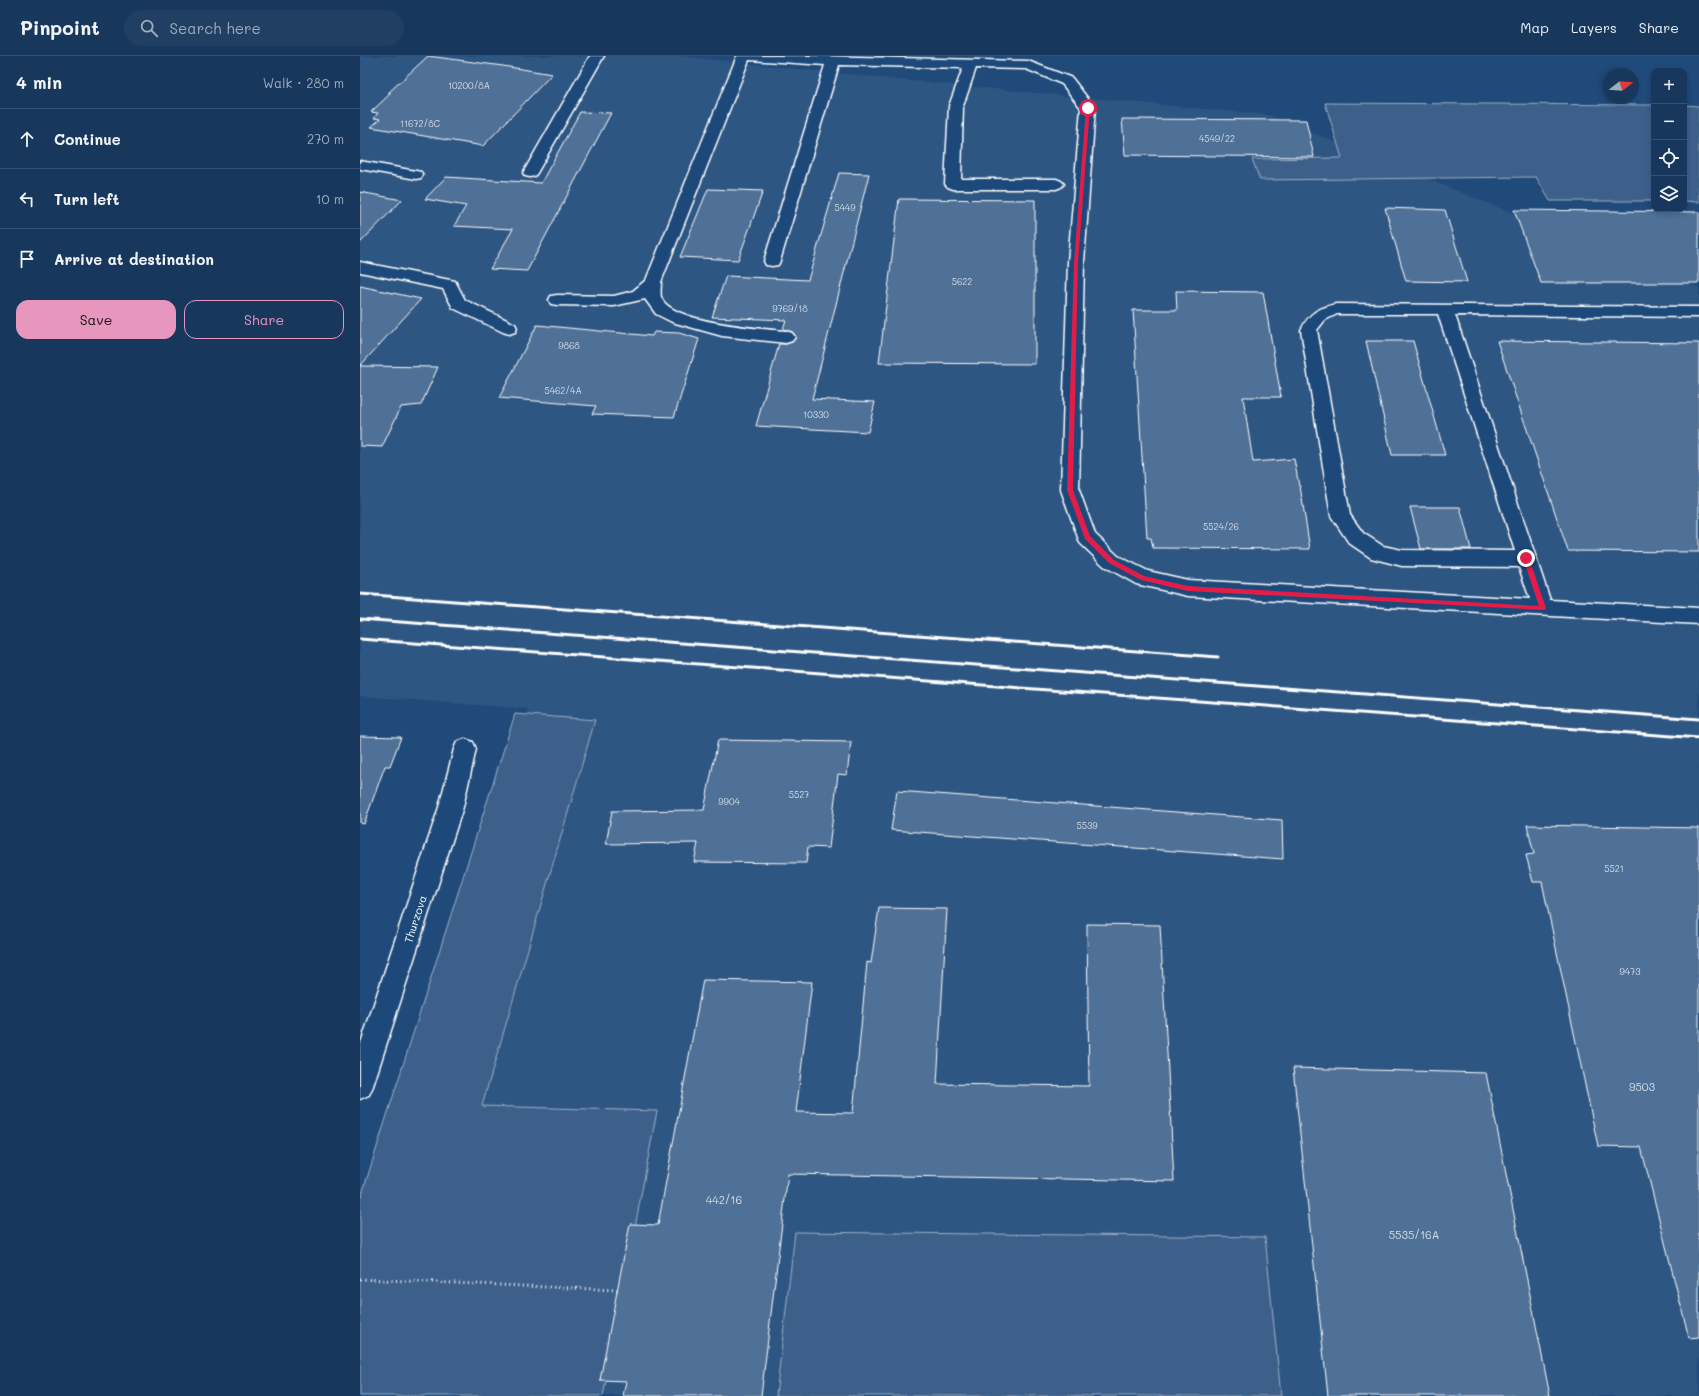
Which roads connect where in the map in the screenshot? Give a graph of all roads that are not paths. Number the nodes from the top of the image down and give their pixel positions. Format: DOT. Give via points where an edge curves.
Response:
graph roads {
  1 [pos="597,56"];
  2 [pos="745,56"];
  3 [pos="833,61"];
  4 [pos="971,64"];
  5 [pos="360,165"];
  6 [pos="530,173"];
  7 [pos="416,175"];
  8 [pos="1056,184"];
  9 [pos="772,261"];
  10 [pos="360,267"];
  11 [pos="653,282"];
  12 [pos="557,300"];
  13 [pos="1445,309"];
  14 [pos="1699,312"];
  15 [pos="509,328"];
  16 [pos="786,338"];
  17 [pos="1526,558"];
  18 [pos="1543,608"];
  19 [pos="1699,616"];
  20 [pos="466,749"];
  21 [pos="360,1086"];
  1 -- 6 [label="street"];
  2 -- 3 [label="street"];
  2 -- 11 [label="street"];
  3 -- 4 [label="street"];
  3 -- 9 [label="street"];
  4 -- 8 [label="street" via="956,106 953,184"];
  4 -- 18 [label="street" via="1028,65 1067,81 1088,108 1076,262 1070,490 1087,538 1112,561 1143,578 1188,588"];
  5 -- 7 [label="street"];
  10 -- 15 [label="street" via="449,284 459,304"];
  11 -- 12 [label="street" via="639,296 614,301"];
  11 -- 16 [label="street" via="653,298 662,310 678,318 722,330"];
  13 -- 14 [label="street"];
  13 -- 17 [label="street"];
  13 -- 17 [label="street" via="1336,309 1320,314 1313,321 1309,330 1340,516 1356,538 1378,553 1402,558"];
  17 -- 18 [label="street"];
  18 -- 19 [label="street"];
  20 -- 21 [label="street, Thurzova" via="451,807"];
}
